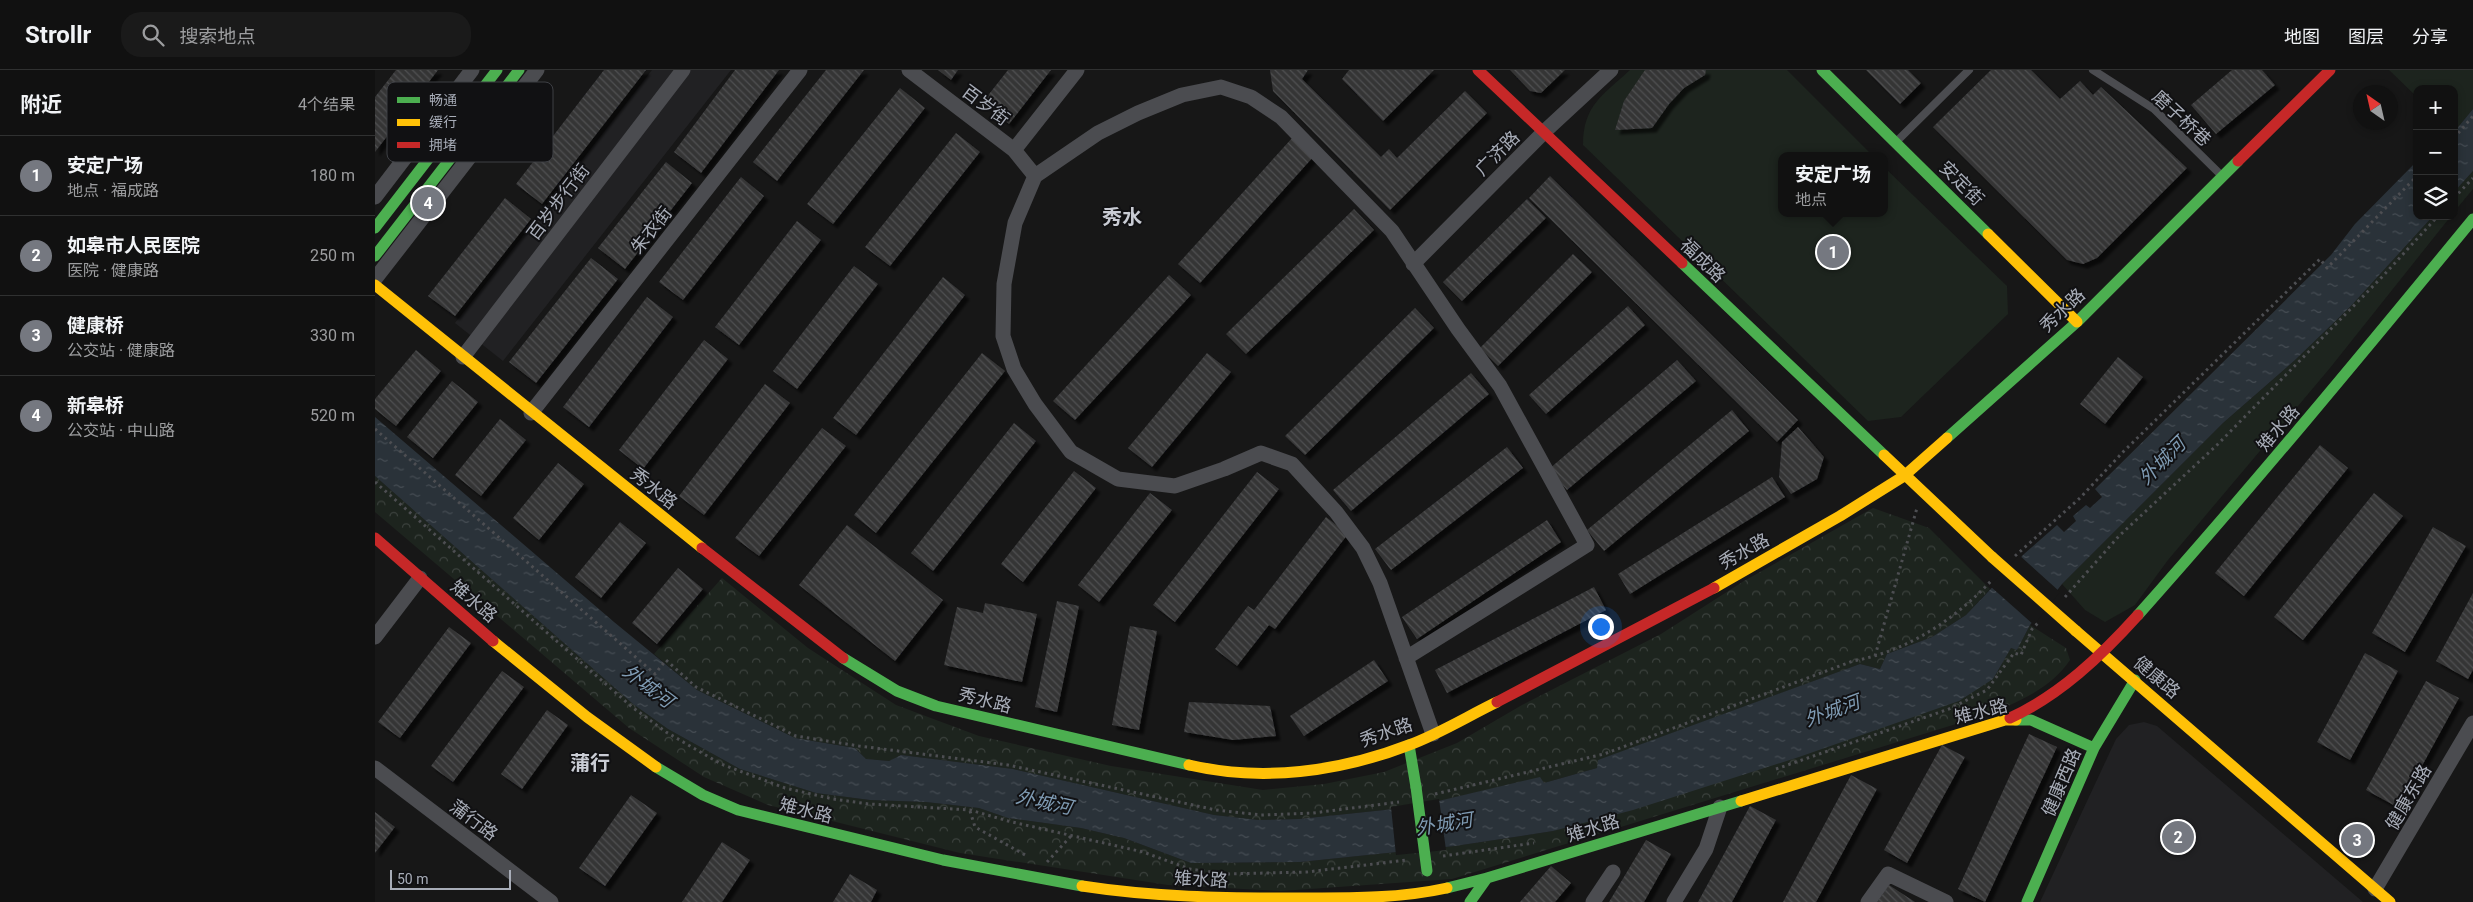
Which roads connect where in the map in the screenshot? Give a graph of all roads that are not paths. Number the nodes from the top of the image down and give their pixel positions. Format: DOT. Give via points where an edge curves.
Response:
graph roads {
  1 [pos="472,70"];
  2 [pos="497,70"];
  3 [pos="519,70"];
  4 [pos="537,70"];
  5 [pos="683,70"];
  6 [pos="800,70"];
  7 [pos="909,70"];
  8 [pos="1077,70"];
  9 [pos="1478,70"];
  10 [pos="1611,70"];
  11 [pos="1822,70"];
  12 [pos="1969,70"];
  13 [pos="2093,70"];
  14 [pos="2331,70"];
  15 [pos="463,82"];
  16 [pos="488,82"];
  17 [pos="510,82"];
  18 [pos="528,82"];
  19 [pos="1544,132"];
  20 [pos="1896,142"];
  21 [pos="1014,150"];
  22 [pos="402,162"];
  23 [pos="426,162"];
  24 [pos="448,162"];
  25 [pos="466,162"];
  26 [pos="1035,176"];
  27 [pos="2223,177"];
  28 [pos="375,197"];
  29 [pos="2473,219"];
  30 [pos="375,228"];
  31 [pos="375,256"];
  32 [pos="1413,264"];
  33 [pos="375,279"];
  34 [pos="375,285"];
  35 [pos="2077,322"];
  36 [pos="463,357"];
  37 [pos="531,413"];
  38 [pos="1904,476"];
  39 [pos="375,538"];
  40 [pos="420,578"];
  41 [pos="375,637"];
  42 [pos="2103,654"];
  43 [pos="1406,658"];
  44 [pos="2135,680"];
  45 [pos="2005,720"];
  46 [pos="2473,723"];
  47 [pos="1433,734"];
  48 [pos="1409,744"];
  49 [pos="2094,748"];
  50 [pos="375,768"];
  51 [pos="1720,807"];
  52 [pos="1613,872"];
  53 [pos="1487,878"];
  54 [pos="2375,889"];
  55 [pos="1429,897"];
  56 [pos="1309,901"];
  57 [pos="551,902"];
  58 [pos="1470,902"];
  59 [pos="1593,902"];
  60 [pos="1674,902"];
  61 [pos="1868,902"];
  62 [pos="1946,902"];
  63 [pos="2027,902"];
  64 [pos="2390,902"];
  1 -- 15 [label="street"];
  2 -- 16 [label="street"];
  3 -- 17 [label="street"];
  4 -- 18 [label="street"];
  5 -- 36 [label="street, 百岁步行街"];
  6 -- 37 [label="street, 朱衣街"];
  7 -- 21 [label="street, 百岁街"];
  8 -- 21 [label="street"];
  9 -- 19 [label="street, 福成路"];
  10 -- 19 [label="street, 广济路"];
  11 -- 20 [label="street, 安定街"];
  12 -- 20 [label="lane"];
  13 -- 27 [label="lane, 磨子桥巷" via="2154,109"];
  14 -- 27 [label="street, 秀水路"];
  19 -- 32 [label="street, 广济路"];
  19 -- 38 [label="street, 福成路"];
  20 -- 35 [label="street, 安定街"];
  21 -- 26 [label="street, 百岁街"];
  22 -- 28 [label="street"];
  23 -- 30 [label="street"];
  24 -- 31 [label="street"];
  25 -- 33 [label="street"];
  26 -- 32 [label="street" via="1098,133 1138,113 1181,94 1221,87 1251,97 1281,117 1392,231"];
  26 -- 43 [label="street" via="1015,223 1004,284 1003,336 1014,369 1035,404 1071,452 1118,479 1175,486 1261,453 1292,464 1336,512 1363,548 1380,583"];
  27 -- 35 [label="street, 秀水路"];
  29 -- 42 [label="street, 雉水路" via="2207,538"];
  32 -- 43 [label="street" via="1500,386 1587,545"];
  34 -- 36 [label="street, 秀水路"];
  35 -- 38 [label="street, 秀水路"];
  36 -- 37 [label="street, 秀水路"];
  37 -- 48 [label="street, 秀水路" via="806,631 897,691 936,706 1136,754 1256,774 1303,772 1355,762"];
  38 -- 42 [label="street, 健康路, bridge"];
  38 -- 47 [label="street, 秀水路" via="1689,602"];
  39 -- 40 [label="street, 雉水路"];
  40 -- 41 [label="street"];
  40 -- 56 [label="street, 雉水路" via="587,717 657,768 703,795 738,810 887,848 1067,884 1122,892"];
  42 -- 44 [label="street, 健康路"];
  42 -- 45 [label="street, 雉水路" via="2034,707"];
  43 -- 47 [label="street"];
  44 -- 49 [label="street, 健康西路"];
  44 -- 54 [label="street, 健康路"];
  45 -- 49 [label="street, 雉水路" via="2031,720"];
  45 -- 51 [label="street, 雉水路"];
  46 -- 54 [label="street, 健康东路"];
  47 -- 48 [label="street, 秀水路"];
  48 -- 55 [label="street, bridge"];
  49 -- 63 [label="street, 健康西路"];
  50 -- 57 [label="street, 蒲行路"];
  51 -- 53 [label="street, 雉水路"];
  51 -- 60 [label="street" via="1705,849"];
  52 -- 59 [label="street"];
  53 -- 55 [label="street, 雉水路"];
  53 -- 58 [label="street"];
  54 -- 64 [label="street, 健康路"];
  55 -- 56 [label="street, 雉水路"];
  61 -- 62 [label="street" via="1888,874"];
}
